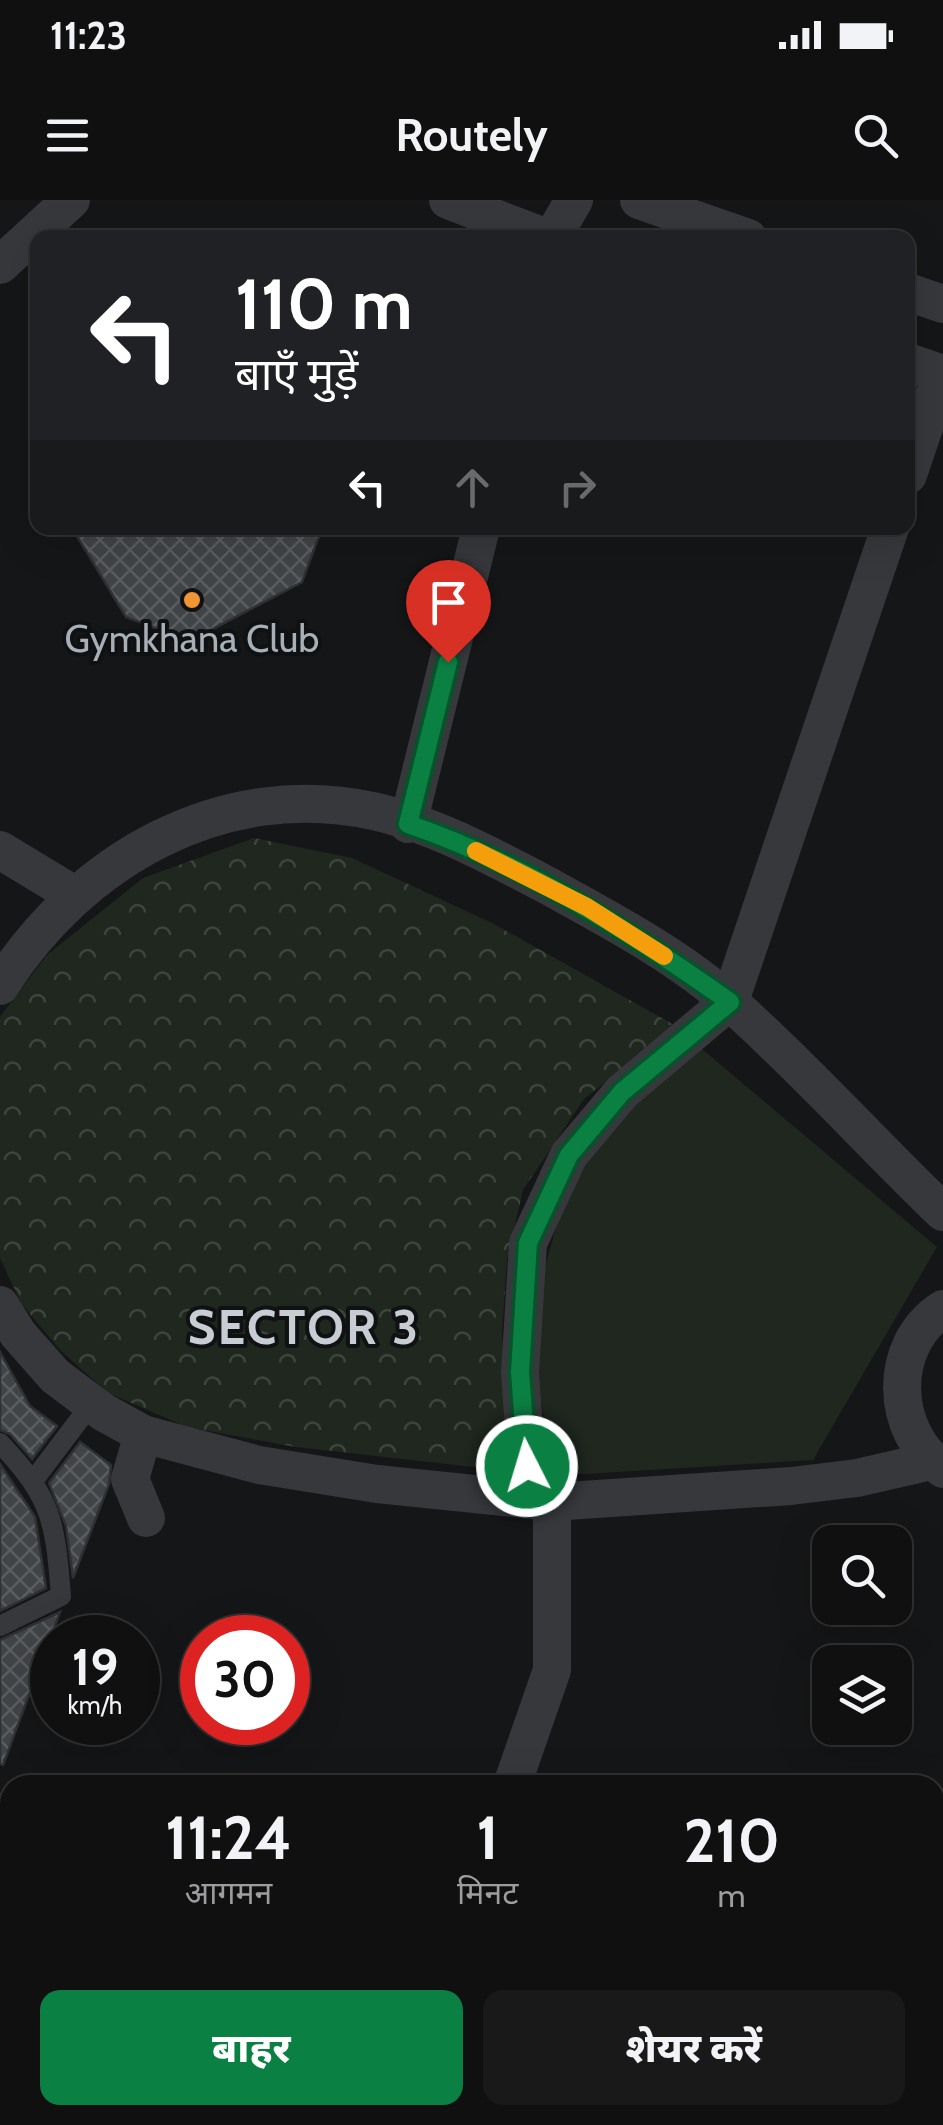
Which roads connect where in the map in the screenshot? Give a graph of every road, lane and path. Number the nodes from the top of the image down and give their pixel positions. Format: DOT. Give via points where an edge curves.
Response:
graph roads {
  1 [pos="71,200"];
  2 [pos="448,200"];
  3 [pos="574,200"];
  4 [pos="639,200"];
  5 [pos="38,230"];
  6 [pos="529,230"];
  7 [pos="555,230"];
  8 [pos="725,230"];
  9 [pos="30,238"];
  10 [pos="0,265"];
  11 [pos="915,294"];
  12 [pos="943,304"];
  13 [pos="915,364"];
  14 [pos="942,374"];
  15 [pos="915,454"];
  16 [pos="478,535"];
  17 [pos="888,535"];
  18 [pos="408,824"];
  19 [pos="0,850"];
  20 [pos="76,896"];
  21 [pos="0,986"];
  22 [pos="730,1002"];
  23 [pos="943,1212"];
  24 [pos="0,1306"];
  25 [pos="943,1309"];
  26 [pos="92,1403"];
  27 [pos="143,1434"];
  28 [pos="0,1443"];
  29 [pos="937,1465"];
  30 [pos="33,1481"];
  31 [pos="541,1500"];
  32 [pos="146,1518"];
  33 [pos="0,1626"];
  34 [pos="515,1775"];
  1 -- 5 [label="street"];
  2 -- 6 [label="street"];
  3 -- 7 [label="street"];
  4 -- 8 [label="street"];
  9 -- 10 [label="street"];
  11 -- 12 [label="street"];
  13 -- 14 [label="street"];
  14 -- 15 [label="street"];
  16 -- 18 [label="street"];
  17 -- 22 [label="street"];
  18 -- 20 [label="street" via="372,811 278,802 213,816 122,857"];
  18 -- 22 [label="street" via="587,907"];
  19 -- 20 [label="street"];
  20 -- 21 [label="street"];
  22 -- 23 [label="street"];
  22 -- 31 [label="street" via="622,1092 579,1142 528,1243 520,1372"];
  24 -- 26 [label="street" via="55,1376"];
  25 -- 29 [label="street" via="913,1342 902,1372 907,1420"];
  26 -- 27 [label="street"];
  26 -- 30 [label="lane"];
  27 -- 31 [label="street" via="277,1468"];
  27 -- 32 [label="street" via="130,1480"];
  28 -- 30 [label="lane"];
  29 -- 31 [label="street" via="791,1486"];
  30 -- 33 [label="lane" via="55,1519 61,1596"];
  31 -- 34 [label="street" via="552,1670"];
}
